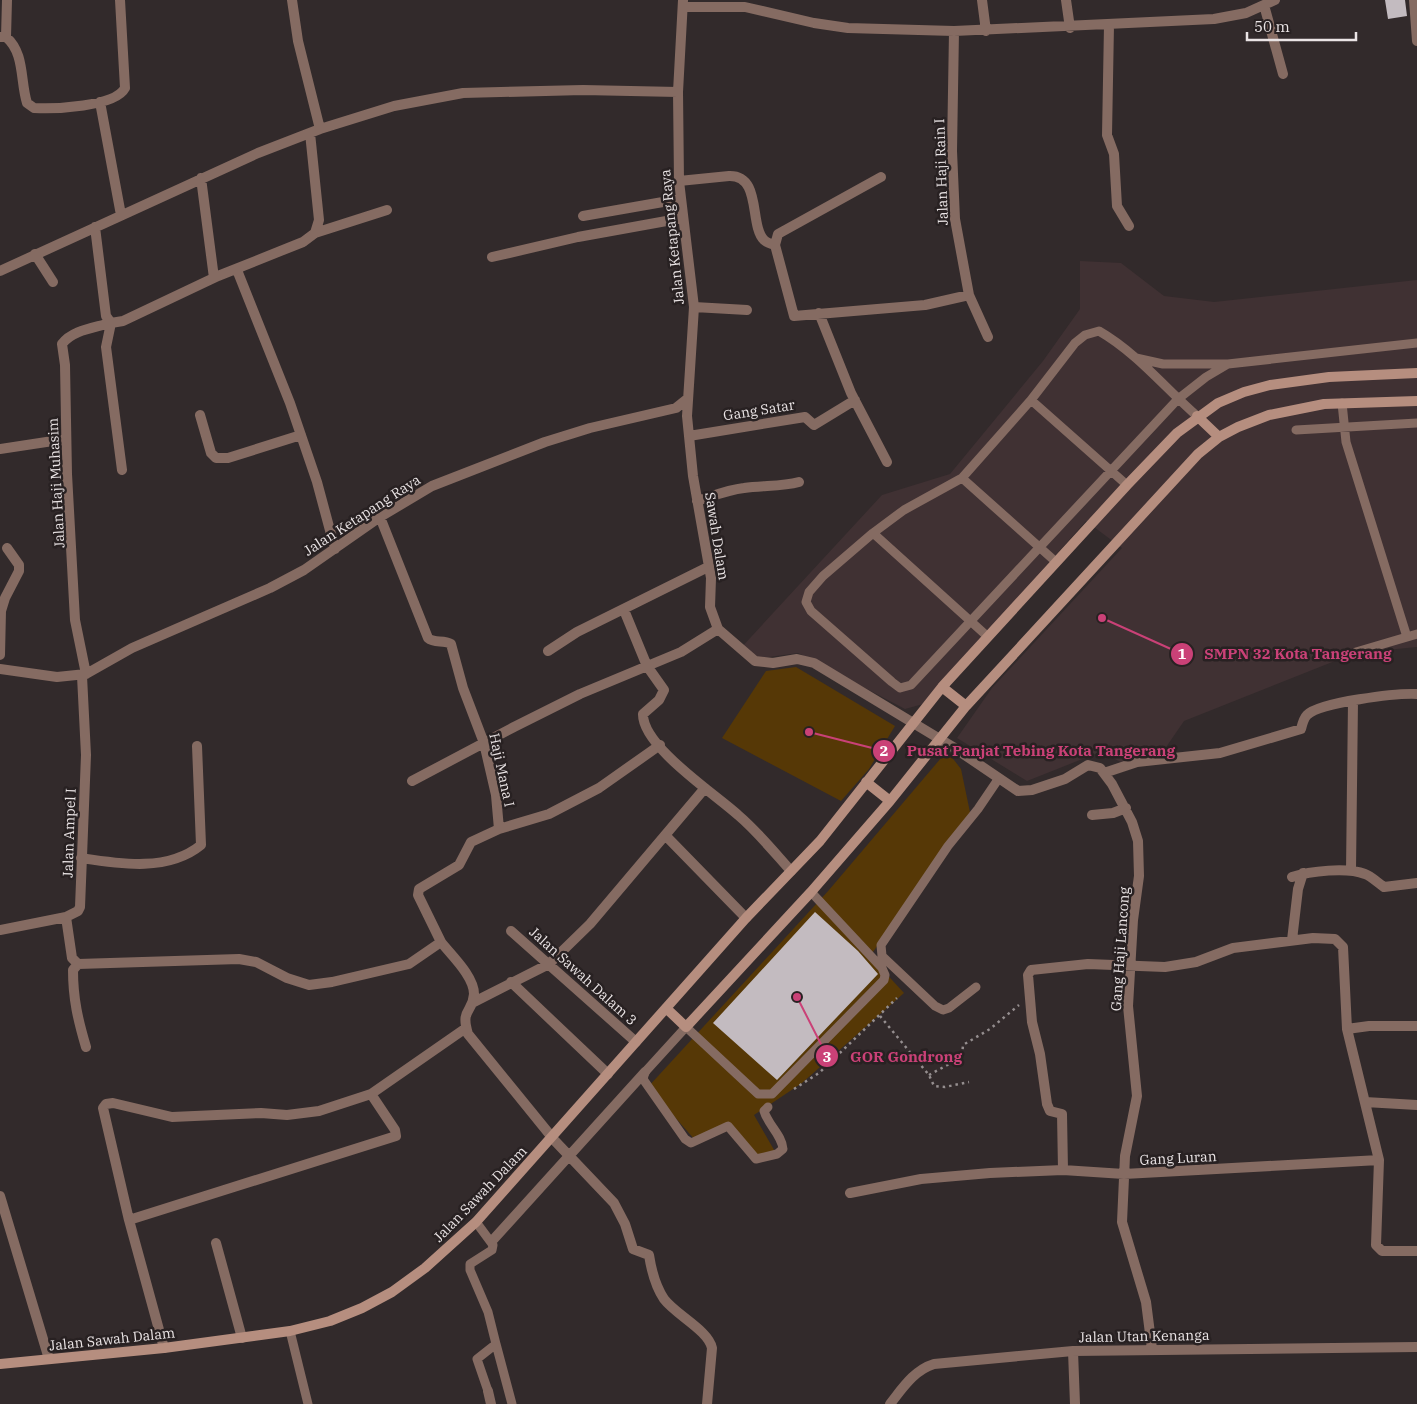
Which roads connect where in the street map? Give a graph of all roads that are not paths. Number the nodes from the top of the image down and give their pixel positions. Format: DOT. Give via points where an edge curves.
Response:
graph roads {
  1 [pos="7,0"];
  2 [pos="120,0"];
  3 [pos="292,0"];
  4 [pos="982,0"];
  5 [pos="1066,0"];
  6 [pos="1275,0"];
  7 [pos="1414,0"];
  8 [pos="683,3"];
  9 [pos="1260,4"];
  10 [pos="1109,25"];
  11 [pos="1070,28"];
  12 [pos="954,31"];
  13 [pos="986,31"];
  14 [pos="3,37"];
  15 [pos="1417,41"];
  16 [pos="1283,74"];
  17 [pos="678,92"];
  18 [pos="100,102"];
  19 [pos="320,129"];
  20 [pos="310,133"];
  21 [pos="881,177"];
  22 [pos="201,178"];
  23 [pos="679,181"];
  24 [pos="680,199"];
  25 [pos="387,210"];
  26 [pos="122,214"];
  27 [pos="584,216"];
  28 [pos="683,218"];
  29 [pos="95,226"];
  30 [pos="1129,226"];
  31 [pos="315,233"];
  32 [pos="775,245"];
  33 [pos="35,254"];
  34 [pos="492,257"];
  35 [pos="237,270"];
  36 [pos="0,271"];
  37 [pos="214,278"];
  38 [pos="53,282"];
  39 [pos="969,295"];
  40 [pos="694,308"];
  41 [pos="747,310"];
  42 [pos="819,313"];
  43 [pos="111,323"];
  44 [pos="988,337"];
  45 [pos="1417,343"];
  46 [pos="1136,358"];
  47 [pos="1228,364"];
  48 [pos="1417,373"];
  49 [pos="1178,399"];
  50 [pos="686,400"];
  51 [pos="855,400"];
  52 [pos="1031,400"];
  53 [pos="1417,401"];
  54 [pos="1342,403"];
  55 [pos="200,415"];
  56 [pos="1200,419"];
  57 [pos="1417,423"];
  58 [pos="1344,428"];
  59 [pos="1296,430"];
  60 [pos="1216,434"];
  61 [pos="301,435"];
  62 [pos="689,436"];
  63 [pos="66,439"];
  64 [pos="0,450"];
  65 [pos="887,462"];
  66 [pos="122,470"];
  67 [pos="1111,471"];
  68 [pos="962,478"];
  69 [pos="799,482"];
  70 [pos="1127,485"];
  71 [pos="698,502"];
  72 [pos="380,517"];
  73 [pos="873,533"];
  74 [pos="6,548"];
  75 [pos="1040,548"];
  76 [pos="335,549"];
  77 [pos="1056,562"];
  78 [pos="708,567"];
  79 [pos="624,610"];
  80 [pos="971,622"];
  81 [pos="718,629"];
  82 [pos="1417,634"];
  83 [pos="987,636"];
  84 [pos="1407,636"];
  85 [pos="548,651"];
  86 [pos="1356,652"];
  87 [pos="0,655"];
  88 [pos="647,666"];
  89 [pos="0,669"];
  90 [pos="84,675"];
  91 [pos="944,689"];
  92 [pos="1417,694"];
  93 [pos="1353,701"];
  94 [pos="964,704"];
  95 [pos="914,724"];
  96 [pos="936,737"];
  97 [pos="484,743"];
  98 [pos="197,746"];
  99 [pos="660,746"];
  100 [pos="1104,773"];
  101 [pos="999,778"];
  102 [pos="412,781"];
  103 [pos="866,782"];
  104 [pos="704,788"];
  105 [pos="890,801"];
  106 [pos="1126,808"];
  107 [pos="1092,815"];
  108 [pos="500,830"];
  109 [pos="666,836"];
  110 [pos="82,858"];
  111 [pos="791,871"];
  112 [pos="1350,871"];
  113 [pos="1303,873"];
  114 [pos="1292,876"];
  115 [pos="1417,884"];
  116 [pos="811,892"];
  117 [pos="66,917"];
  118 [pos="746,918"];
  119 [pos="0,930"];
  120 [pos="511,931"];
  121 [pos="1292,940"];
  122 [pos="441,942"];
  123 [pos="78,964"];
  124 [pos="549,964"];
  125 [pos="1132,966"];
  126 [pos="511,982"];
  127 [pos="976,987"];
  128 [pos="472,1003"];
  129 [pos="668,1010"];
  130 [pos="1417,1026"];
  131 [pos="686,1027"];
  132 [pos="466,1028"];
  133 [pos="1347,1029"];
  134 [pos="636,1042"];
  135 [pos="86,1047"];
  136 [pos="645,1072"];
  137 [pos="608,1074"];
  138 [pos="371,1094"];
  139 [pos="1365,1102"];
  140 [pos="1417,1105"];
  141 [pos="768,1107"];
  142 [pos="554,1140"];
  143 [pos="567,1153"];
  144 [pos="1379,1160"];
  145 [pos="1063,1170"];
  146 [pos="1124,1174"];
  147 [pos="850,1193"];
  148 [pos="0,1196"];
  149 [pos="129,1220"];
  150 [pos="479,1225"];
  151 [pos="490,1239"];
  152 [pos="216,1243"];
  153 [pos="1417,1251"];
  154 [pos="291,1335"];
  155 [pos="242,1338"];
  156 [pos="496,1344"];
  157 [pos="1417,1347"];
  158 [pos="164,1348"];
  159 [pos="1152,1349"];
  160 [pos="1073,1351"];
  161 [pos="49,1360"];
  162 [pos="0,1364"];
  163 [pos="488,1391"];
  164 [pos="308,1404"];
  165 [pos="491,1404"];
  166 [pos="512,1404"];
  167 [pos="707,1404"];
  168 [pos="890,1404"];
  169 [pos="1075,1404"];
  1 -- 14 [label="street"];
  2 -- 18 [label="street" via="125,88 115,98"];
  3 -- 19 [label="street" via="298,41"];
  4 -- 13 [label="street"];
  5 -- 11 [label="street"];
  6 -- 9 [label="street, Jalan Ketapang Raya"];
  7 -- 15 [label="street"];
  8 -- 12 [label="street, Jalan Ketapang Raya" via="745,7 848,28"];
  8 -- 17 [label="street, Jalan Ketapang Raya"];
  9 -- 10 [label="street, Jalan Ketapang Raya" via="1214,19"];
  9 -- 16 [label="street"];
  10 -- 11 [label="street, Jalan Ketapang Raya"];
  10 -- 30 [label="street" via="1107,136 1114,154 1117,206"];
  11 -- 13 [label="street, Jalan Ketapang Raya"];
  12 -- 13 [label="street, Jalan Ketapang Raya"];
  12 -- 39 [label="street, Jalan Haji Rain I" via="953,187 959,247"];
  14 -- 18 [label="street" via="12,42 17,52 25,97 30,106 49,109"];
  17 -- 19 [label="street" via="463,92 394,106"];
  17 -- 23 [label="street, Jalan Ketapang Raya"];
  18 -- 26 [label="street"];
  19 -- 20 [label="street"];
  20 -- 22 [label="street"];
  20 -- 31 [label="street" via="319,220"];
  21 -- 32 [label="street" via="778,234"];
  22 -- 26 [label="street"];
  22 -- 37 [label="street"];
  23 -- 24 [label="street, Jalan Ketapang Raya"];
  23 -- 32 [label="street" via="729,176 742,180 752,196 761,234 765,241"];
  24 -- 27 [label="street"];
  24 -- 28 [label="street, Jalan Ketapang Raya"];
  25 -- 31 [label="street"];
  26 -- 29 [label="street"];
  28 -- 34 [label="street"];
  28 -- 40 [label="street, Jalan Ketapang Raya"];
  29 -- 33 [label="street"];
  29 -- 43 [label="street" via="106,316"];
  31 -- 35 [label="street" via="303,242"];
  32 -- 42 [label="street" via="794,316"];
  33 -- 36 [label="street"];
  33 -- 38 [label="street"];
  35 -- 37 [label="street"];
  35 -- 61 [label="street"];
  37 -- 43 [label="street" via="124,321"];
  39 -- 42 [label="street" via="925,305"];
  39 -- 44 [label="street, Jalan Haji Rain I"];
  40 -- 41 [label="street"];
  40 -- 50 [label="street, Jalan Ketapang Raya"];
  42 -- 51 [label="street"];
  43 -- 63 [label="street, Jalan Haji Muhasim" via="76,333 62,344"];
  43 -- 66 [label="street" via="106,347"];
  45 -- 47 [label="lane"];
  46 -- 47 [label="lane" via="1163,364"];
  46 -- 49 [label="lane"];
  46 -- 52 [label="lane" via="1099,331 1085,335 1075,343"];
  47 -- 49 [label="lane"];
  48 -- 56 [label="street, Jalan Sawah Dalam" via="1330,377 1270,385 1218,403"];
  49 -- 56 [label="lane"];
  49 -- 67 [label="lane"];
  50 -- 62 [label="street, Sawah Dalam"];
  50 -- 72 [label="street, Jalan Ketapang Raya" via="676,408 590,428 483,465 432,486"];
  51 -- 62 [label="street, Gang Satar" via="814,425 805,417"];
  51 -- 65 [label="street"];
  52 -- 67 [label="lane"];
  52 -- 68 [label="lane"];
  53 -- 54 [label="street"];
  54 -- 58 [label="lane"];
  54 -- 60 [label="street" via="1269,415"];
  55 -- 61 [label="street" via="211,453 216,458 228,458"];
  56 -- 60 [label="street"];
  56 -- 70 [label="street, Jalan Sawah Dalam" via="1170,440"];
  57 -- 58 [label="lane"];
  58 -- 59 [label="lane"];
  58 -- 84 [label="lane"];
  60 -- 94 [label="street"];
  61 -- 76 [label="street"];
  62 -- 71 [label="street, Sawah Dalam"];
  63 -- 64 [label="street"];
  63 -- 90 [label="street, Jalan Haji Muhasim" via="75,620"];
  67 -- 70 [label="lane"];
  67 -- 75 [label="lane"];
  68 -- 73 [label="lane" via="904,510"];
  68 -- 75 [label="lane"];
  69 -- 71 [label="street" via="726,491"];
  70 -- 77 [label="street, Jalan Sawah Dalam"];
  71 -- 78 [label="street, Sawah Dalam"];
  72 -- 76 [label="street, Jalan Ketapang Raya"];
  72 -- 97 [label="street, Haji Mana I" via="428,638 451,644 463,688"];
  73 -- 80 [label="lane"];
  73 -- 80 [label="lane" via="810,592 806,602 811,611 900,688 919,678"];
  74 -- 87 [label="street" via="20,571 1,611"];
  75 -- 77 [label="lane"];
  75 -- 80 [label="lane"];
  76 -- 90 [label="street, Jalan Ketapang Raya" via="287,579 132,648"];
  77 -- 83 [label="street, Jalan Sawah Dalam"];
  78 -- 79 [label="street"];
  78 -- 81 [label="street, Sawah Dalam" via="710,607"];
  79 -- 85 [label="street" via="577,632"];
  79 -- 88 [label="street"];
  80 -- 83 [label="lane"];
  81 -- 88 [label="street" via="681,652"];
  81 -- 95 [label="street" via="755,661 773,663 797,659 814,663"];
  82 -- 84 [label="lane"];
  83 -- 91 [label="street, Jalan Sawah Dalam"];
  84 -- 86 [label="lane"];
  88 -- 97 [label="street" via="580,694"];
  88 -- 99 [label="street" via="664,690 643,718"];
  89 -- 90 [label="street, Jalan Ketapang Raya" via="57,676"];
  90 -- 110 [label="street, Jalan Ampel I" via="86,755"];
  91 -- 94 [label="street"];
  91 -- 95 [label="street, Jalan Sawah Dalam"];
  92 -- 93 [label="street"];
  93 -- 100 [label="street" via="1320,708 1307,715 1301,729 1220,753 1137,762"];
  93 -- 112 [label="street"];
  94 -- 96 [label="street"];
  95 -- 96 [label="street"];
  95 -- 103 [label="street, Jalan Sawah Dalam"];
  96 -- 101 [label="street"];
  96 -- 105 [label="street"];
  97 -- 102 [label="street"];
  97 -- 108 [label="street, Haji Mana I"];
  98 -- 110 [label="street" via="201,845 189,854 160,863 118,864"];
  99 -- 104 [label="street" via="671,760"];
  99 -- 108 [label="street" via="599,788 549,814"];
  100 -- 101 [label="street" via="1100,768 1088,765 1065,779 1024,791 1018,791"];
  100 -- 106 [label="street, Gang Haji Lancong"];
  101 -- 127 [label="lane" via="881,945 882,956 943,1010"];
  103 -- 105 [label="street"];
  103 -- 111 [label="street, Jalan Sawah Dalam" via="820,841"];
  104 -- 109 [label="street"];
  104 -- 111 [label="street" via="740,816"];
  105 -- 116 [label="street"];
  106 -- 107 [label="street"];
  106 -- 125 [label="street, Gang Haji Lancong" via="1138,842"];
  108 -- 122 [label="street" via="472,842 459,865 419,888 418,895"];
  109 -- 118 [label="street"];
  109 -- 124 [label="street" via="590,924"];
  110 -- 117 [label="street, Jalan Ampel I" via="80,907"];
  111 -- 118 [label="street, Jalan Sawah Dalam"];
  112 -- 113 [label="street"];
  112 -- 115 [label="street" via="1364,873 1384,887"];
  113 -- 114 [label="street"];
  113 -- 121 [label="street"];
  116 -- 131 [label="street"];
  116 -- 131 [label="lane" via="882,968 884,980 772,1094 758,1094"];
  117 -- 119 [label="street"];
  117 -- 123 [label="street" via="72,958"];
  118 -- 129 [label="street, Jalan Sawah Dalam"];
  120 -- 124 [label="street, Jalan Sawah Dalam 3"];
  121 -- 125 [label="street" via="1233,948 1196,962 1166,967"];
  121 -- 133 [label="street" via="1335,939 1343,946"];
  122 -- 123 [label="street" via="409,964 309,985 256,962 239,959"];
  122 -- 128 [label="street" via="471,982"];
  123 -- 135 [label="street" via="73,970 74,1003"];
  124 -- 126 [label="street"];
  124 -- 134 [label="street, Jalan Sawah Dalam 3"];
  125 -- 145 [label="street" via="1088,964 1031,970 1028,975 1033,1029 1047,1104 1050,1111 1062,1114"];
  125 -- 146 [label="street, Gang Haji Lancong" via="1128,1006 1137,1096"];
  126 -- 128 [label="street"];
  126 -- 137 [label="street"];
  128 -- 132 [label="street" via="464,1020"];
  129 -- 131 [label="street"];
  129 -- 134 [label="street, Jalan Sawah Dalam"];
  130 -- 133 [label="street"];
  131 -- 136 [label="lane"];
  132 -- 138 [label="street"];
  132 -- 142 [label="street"];
  133 -- 139 [label="street"];
  134 -- 137 [label="street, Jalan Sawah Dalam"];
  136 -- 141 [label="lane" via="643,1079 647,1086 685,1139 692,1143 728,1126 756,1159 777,1154 783,1149 782,1142 766,1117 764,1111"];
  136 -- 143 [label="street"];
  137 -- 142 [label="street, Jalan Sawah Dalam"];
  138 -- 149 [label="street" via="396,1136"];
  138 -- 149 [label="street" via="319,1111 287,1115 172,1117 128,1105 106,1104 102,1108"];
  139 -- 140 [label="street"];
  139 -- 144 [label="street"];
  142 -- 143 [label="street"];
  142 -- 150 [label="street, Jalan Sawah Dalam"];
  143 -- 151 [label="street"];
  143 -- 167 [label="street" via="614,1204 633,1248 649,1255 664,1298 682,1318 710,1339"];
  144 -- 146 [label="street, Gang Luran"];
  144 -- 153 [label="street" via="1376,1245 1382,1251"];
  145 -- 146 [label="street, Gang Luran"];
  145 -- 147 [label="street, Gang Luran" via="921,1179"];
  146 -- 159 [label="street, Gang Haji Lancong" via="1122,1222 1146,1302"];
  148 -- 161 [label="street"];
  149 -- 158 [label="street"];
  150 -- 151 [label="lane"];
  150 -- 154 [label="street, Jalan Sawah Dalam" via="392,1292 362,1308"];
  151 -- 156 [label="lane" via="492,1250 470,1264 470,1270 488,1312"];
  152 -- 155 [label="street"];
  154 -- 155 [label="street, Jalan Sawah Dalam"];
  154 -- 164 [label="lane"];
  155 -- 158 [label="street, Jalan Sawah Dalam"];
  156 -- 163 [label="lane" via="477,1359"];
  156 -- 166 [label="lane"];
  157 -- 159 [label="street, Jalan Utan Kenanga"];
  158 -- 161 [label="street, Jalan Sawah Dalam"];
  159 -- 160 [label="street, Jalan Utan Kenanga"];
  160 -- 168 [label="street, Jalan Utan Kenanga" via="934,1364 911,1378"];
  160 -- 169 [label="street"];
  161 -- 162 [label="street, Jalan Sawah Dalam"];
  163 -- 165 [label="street"];
}
